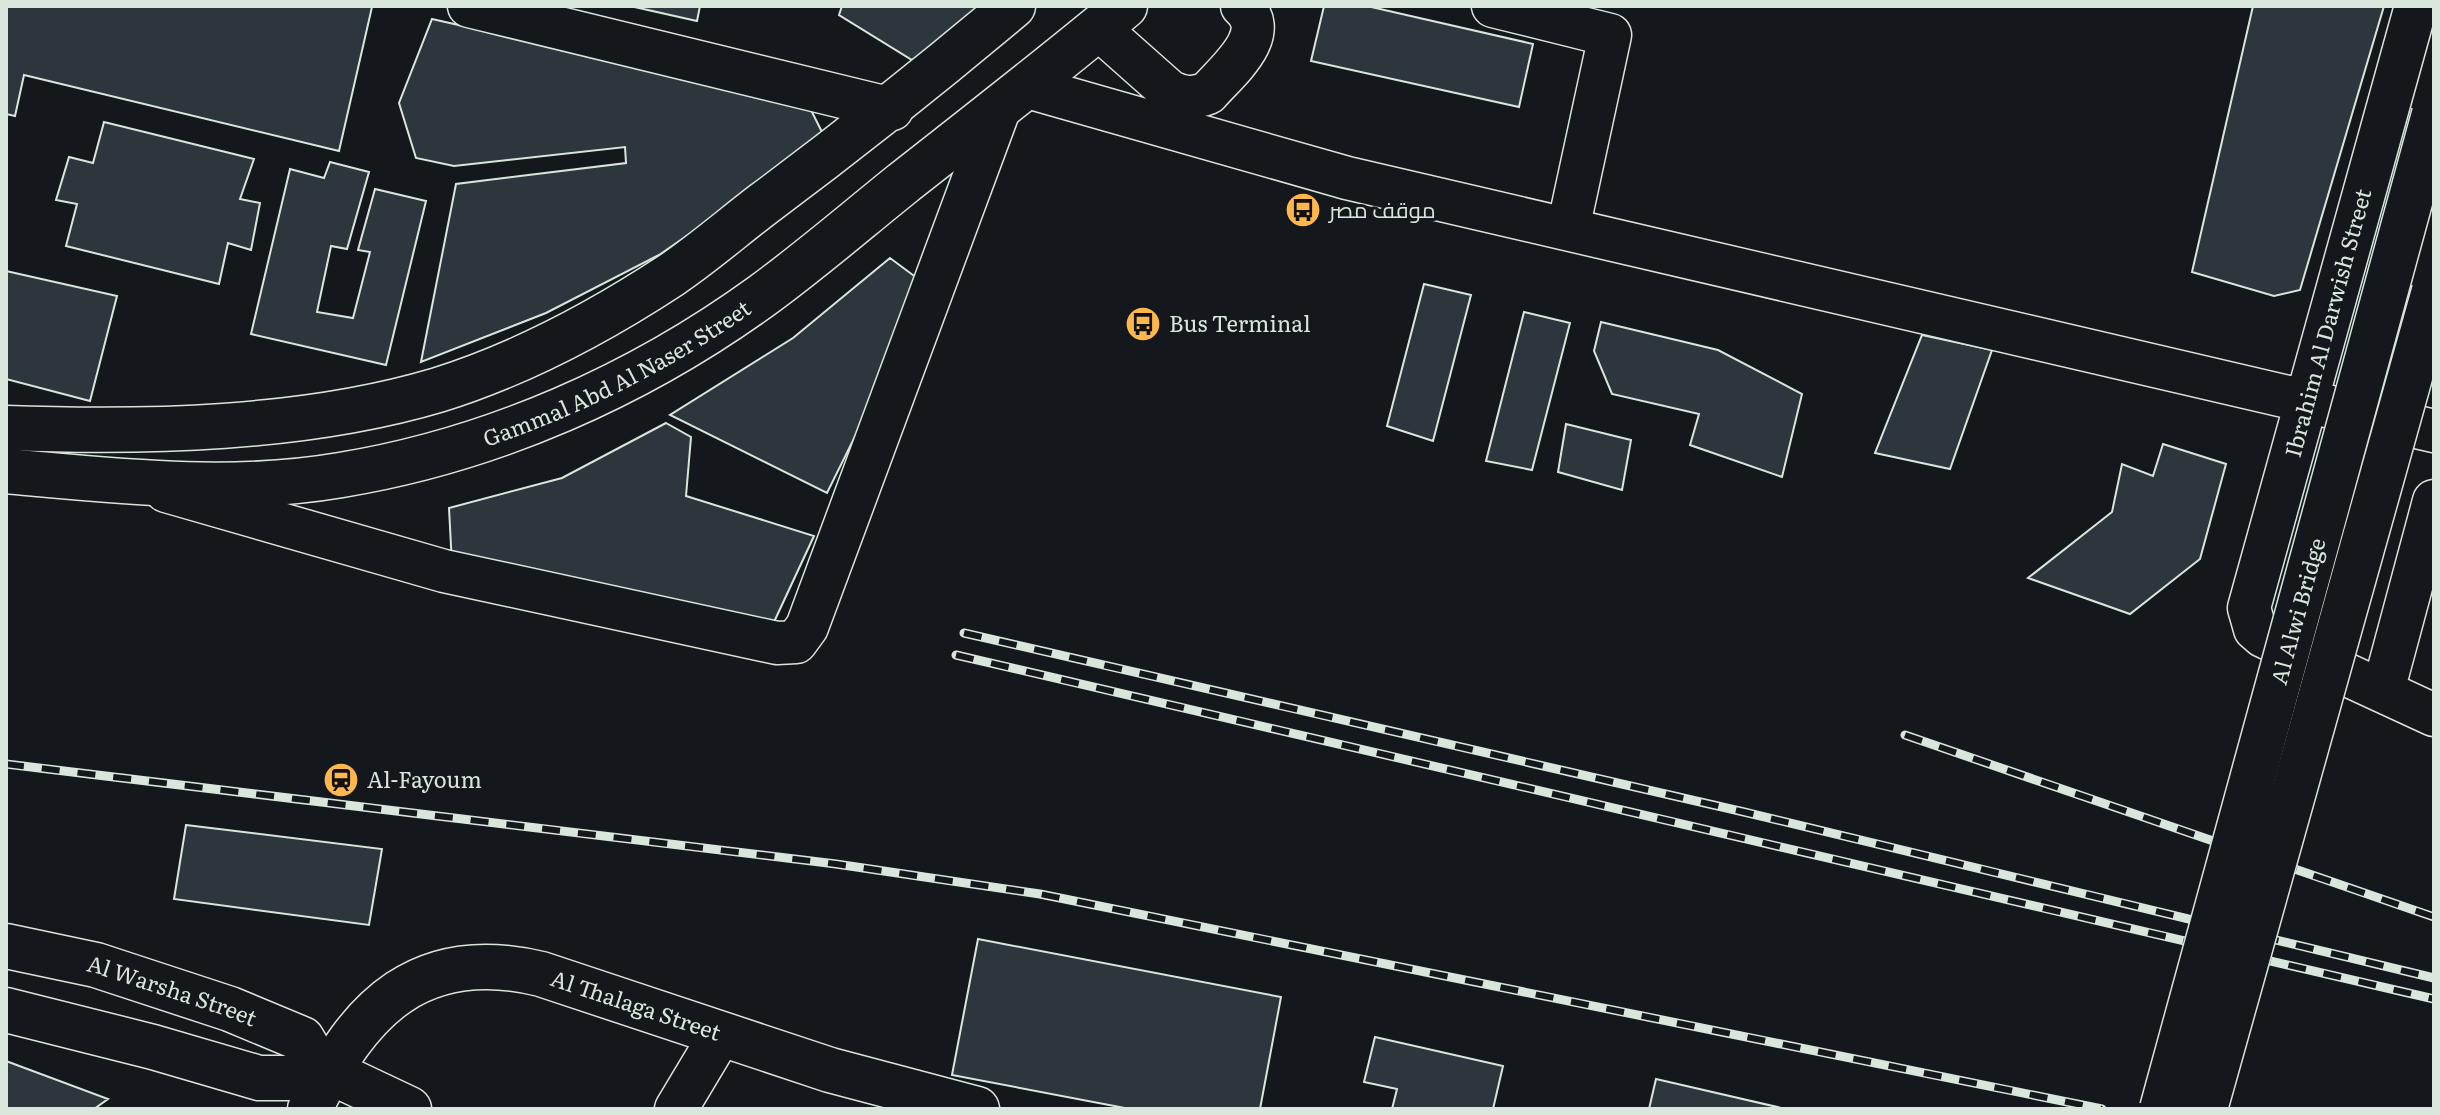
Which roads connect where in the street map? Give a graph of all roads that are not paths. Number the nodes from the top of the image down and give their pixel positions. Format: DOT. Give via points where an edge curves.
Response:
graph roads {
  1 [pos="469,6"];
  2 [pos="1013,6"];
  3 [pos="1242,6"];
  4 [pos="1493,6"];
  5 [pos="2416,6"];
  6 [pos="1112,17"];
  7 [pos="1014,97"];
  8 [pos="892,109"];
  9 [pos="2434,114"];
  10 [pos="1568,229"];
  11 [pos="2434,291"];
  12 [pos="2306,403"];
  13 [pos="6,428"];
  14 [pos="2434,431"];
  15 [pos="6,471"];
  16 [pos="138,483"];
  17 [pos="2434,501"];
  18 [pos="2383,691"];
  19 [pos="2434,715"];
  20 [pos="6,946"];
  21 [pos="6,1010"];
  22 [pos="721,1034"];
  23 [pos="323,1068"];
  24 [pos="310,1109"];
  25 [pos="409,1109"];
  26 [pos="676,1109"];
  27 [pos="977,1109"];
  28 [pos="2162,1109"];
  29 [pos="2205,1109"];
  1 -- 8 [label="street"];
  2 -- 8 [label="main road"];
  3 -- 6 [label="street" via="1252,22 1250,42 1208,93 1199,96 1169,91"];
  4 -- 10 [label="street" via="1610,35"];
  5 -- 12 [label="street, Ibrahim Al Darwish Street"];
  6 -- 7 [label="main road, Gammal Abd Al Naser Street"];
  7 -- 10 [label="street"];
  7 -- 16 [label="main road, Gammal Abd Al Naser Street" via="764,294 651,366 585,399 465,447 340,475 243,485"];
  7 -- 16 [label="street" via="807,627 796,642 777,643 444,571"];
  8 -- 13 [label="main road" via="672,274 553,340 438,390 215,427"];
  9 -- 28 [label="main road, Al Alwi Bridge, bridge"];
  10 -- 12 [label="street"];
  11 -- 29 [label="main road, Al Alwi Bridge, bridge"];
  12 -- 14 [label="street"];
  12 -- 18 [label="street, Ibrahim Al Darwish Street" via="2249,608 2255,629 2263,636"];
  15 -- 16 [label="main road, Gammal Abd Al Naser Street"];
  17 -- 18 [label="street"];
  18 -- 19 [label="street"];
  20 -- 23 [label="main road, Al Warsha Street" via="96,965 230,1009 302,1039"];
  21 -- 23 [label="main road" via="259,1078 289,1078"];
  22 -- 23 [label="main road, Al Thalaga Street" via="541,974 468,966 421,977 388,1001"];
  22 -- 26 [label="street"];
  22 -- 27 [label="main road, Al Thalaga Street"];
  23 -- 24 [label="main road, Al Thalaga Street"];
  23 -- 25 [label="main road, Al Warsha Street"];
}
